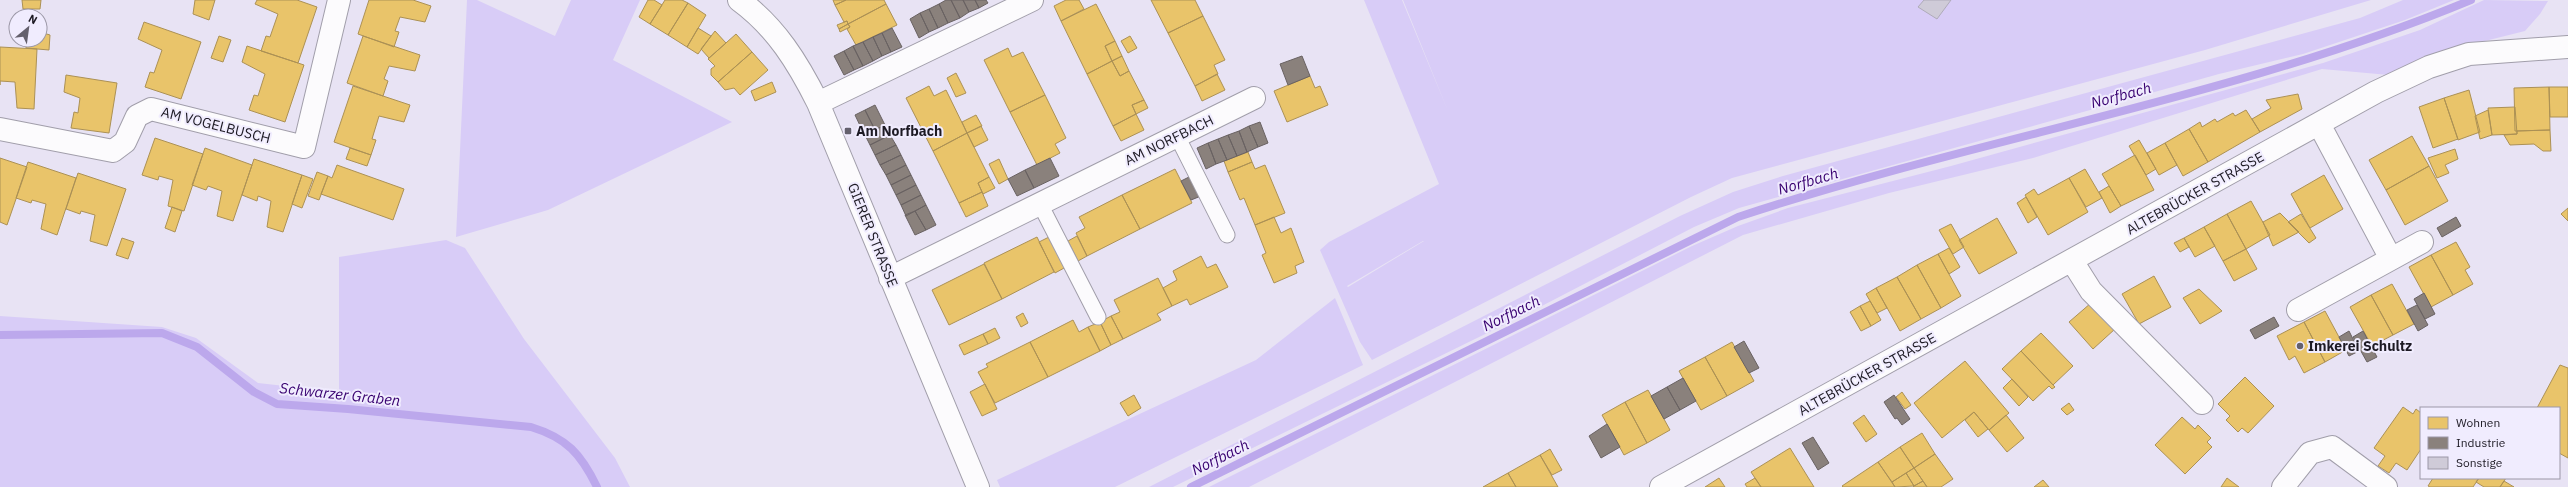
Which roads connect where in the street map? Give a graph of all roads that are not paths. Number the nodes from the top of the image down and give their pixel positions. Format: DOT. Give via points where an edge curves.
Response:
graph roads {
  1 [pos="339,0"];
  2 [pos="739,0"];
  3 [pos="1032,0"];
  4 [pos="2568,47"];
  5 [pos="1254,98"];
  6 [pos="818,103"];
  7 [pos="2319,124"];
  8 [pos="0,129"];
  9 [pos="1177,136"];
  10 [pos="1040,204"];
  11 [pos="1227,235"];
  12 [pos="2422,242"];
  13 [pos="2391,259"];
  14 [pos="2072,261"];
  15 [pos="890,278"];
  16 [pos="2298,310"];
  17 [pos="1098,317"];
  18 [pos="2202,403"];
  19 [pos="978,487"];
  20 [pos="1661,487"];
  21 [pos="2283,487"];
  22 [pos="2386,487"];
  1 -- 8 [label="street, AM VOGELBUSCH" via="304,147 151,109 137,116 125,142 113,151"];
  2 -- 6 [label="street, GIERER STRASSE" via="759,16 787,48 800,66"];
  3 -- 6 [label="street"];
  4 -- 7 [label="street, ALTEBRÜCKER STRASSE" via="2484,51 2455,57 2376,92"];
  5 -- 9 [label="street, AM NORFBACH"];
  6 -- 15 [label="street, GIERER STRASSE"];
  7 -- 13 [label="street"];
  7 -- 14 [label="street, ALTEBRÜCKER STRASSE"];
  9 -- 10 [label="street, AM NORFBACH"];
  9 -- 11 [label="lane"];
  10 -- 15 [label="street, AM NORFBACH"];
  10 -- 17 [label="lane"];
  12 -- 13 [label="street"];
  13 -- 16 [label="street"];
  14 -- 18 [label="street" via="2091,291"];
  14 -- 20 [label="street, ALTEBRÜCKER STRASSE"];
  15 -- 19 [label="street, GIERER STRASSE"];
  21 -- 22 [label="street" via="2310,453 2332,447"];
}
